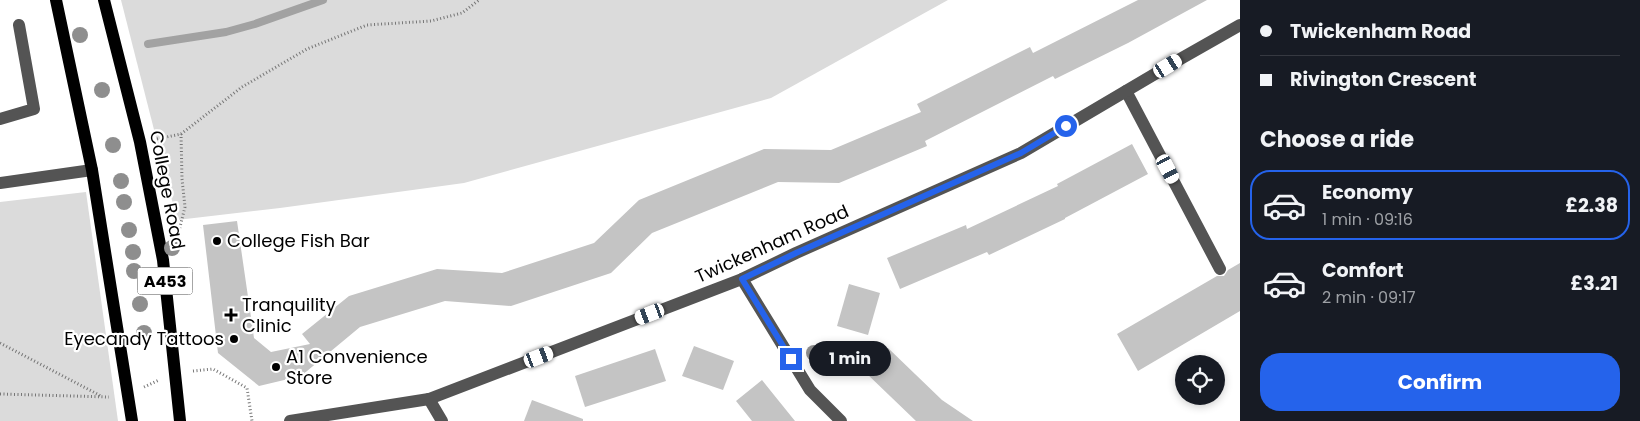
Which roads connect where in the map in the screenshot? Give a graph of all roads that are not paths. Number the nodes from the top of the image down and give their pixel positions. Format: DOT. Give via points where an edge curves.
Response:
graph roads {
  1 [pos="56,0"];
  2 [pos="104,0"];
  3 [pos="20,25"];
  4 [pos="1240,25"];
  5 [pos="1126,91"];
  6 [pos="0,119"];
  7 [pos="92,170"];
  8 [pos="0,183"];
  9 [pos="1220,269"];
  10 [pos="742,279"];
  11 [pos="429,399"];
  12 [pos="132,421"];
  13 [pos="180,421"];
  14 [pos="290,421"];
  15 [pos="442,421"];
  16 [pos="841,421"];
  1 -- 7 [label="main road, A453"];
  2 -- 13 [label="main road, College Road / A453" via="140,142 163,260"];
  3 -- 6 [label="street" via="34,109"];
  4 -- 5 [label="street, Twickenham Road"];
  5 -- 9 [label="street"];
  5 -- 10 [label="street, Twickenham Road" via="1021,153"];
  7 -- 8 [label="street"];
  7 -- 12 [label="main road, A453"];
  10 -- 11 [label="street, Twickenham Road"];
  10 -- 16 [label="street" via="810,390"];
  11 -- 14 [label="street, Twickenham Road"];
  11 -- 15 [label="street"];
}
